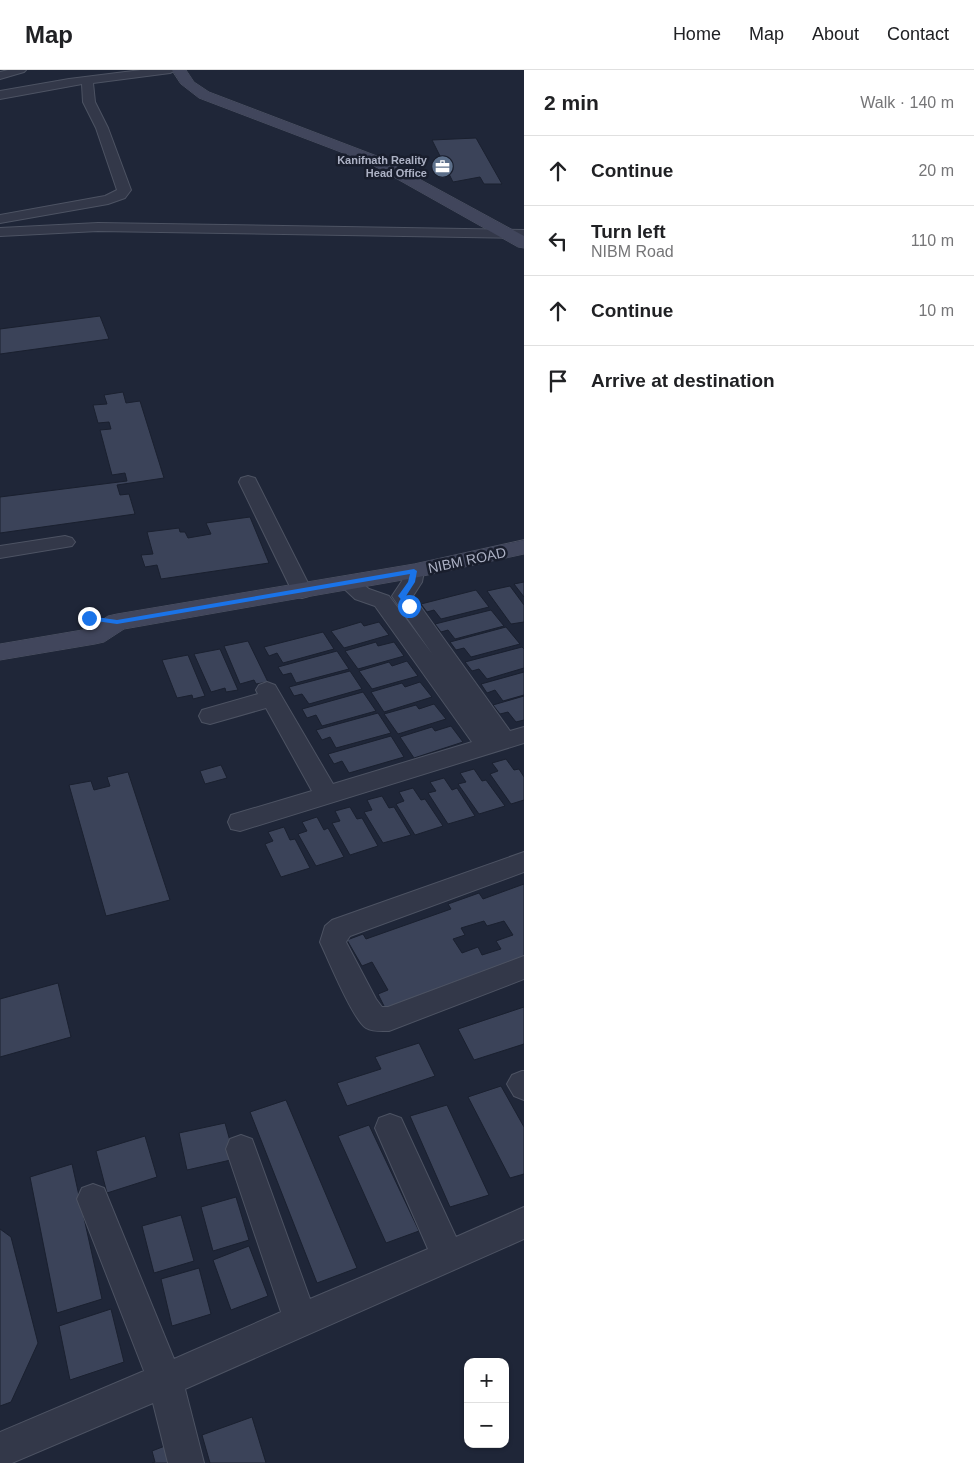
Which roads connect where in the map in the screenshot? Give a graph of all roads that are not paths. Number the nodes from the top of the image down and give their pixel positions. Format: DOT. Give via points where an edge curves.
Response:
graph roads {
  1 [pos="20,70"];
  2 [pos="170,70"];
  3 [pos="179,70"];
  4 [pos="193,70"];
  5 [pos="0,76"];
  6 [pos="86,80"];
  7 [pos="0,95"];
  8 [pos="378,157"];
  9 [pos="0,219"];
  10 [pos="0,232"];
  11 [pos="521,237"];
  12 [pos="0,238"];
  13 [pos="248,482"];
  14 [pos="65,542"];
  15 [pos="524,548"];
  16 [pos="0,552"];
  17 [pos="414,571"];
  18 [pos="348,583"];
  19 [pos="302,591"];
  20 [pos="117,622"];
  21 [pos="0,633"];
  22 [pos="0,652"];
  23 [pos="437,661"];
  24 [pos="210,716"];
  25 [pos="506,741"];
  26 [pos="327,795"];
  27 [pos="240,822"];
  28 [pos="524,862"];
  29 [pos="524,967"];
  30 [pos="390,1128"];
  31 [pos="241,1148"];
  32 [pos="93,1199"];
  33 [pos="524,1223"];
  34 [pos="448,1256"];
  35 [pos="301,1320"];
  36 [pos="165,1380"];
  37 [pos="0,1450"];
  38 [pos="186,1463"];
  1 -- 5 [label="street"];
  2 -- 6 [label="street"];
  3 -- 8 [label="street" via="182,77 204,95 334,146"];
  4 -- 8 [label="street" via="210,90 348,140"];
  6 -- 7 [label="street"];
  6 -- 9 [label="street" via="89,102 124,190 120,196 108,200"];
  8 -- 11 [label="street"];
  10 -- 11 [label="street" via="107,227"];
  11 -- 12 [label="street" via="149,234"];
  13 -- 19 [label="street"];
  14 -- 16 [label="street"];
  15 -- 17 [label="street, NIBM ROAD"];
  17 -- 18 [label="street, NIBM ROAD"];
  17 -- 23 [label="street" via="412,582 402,596"];
  18 -- 19 [label="street, NIBM ROAD"];
  18 -- 23 [label="street" via="362,594 382,601"];
  19 -- 20 [label="street, NIBM ROAD"];
  20 -- 21 [label="street" via="89,618"];
  20 -- 22 [label="street, NIBM ROAD" via="95,636"];
  23 -- 25 [label="street"];
  24 -- 26 [label="street" via="270,694"];
  25 -- 26 [label="street"];
  26 -- 27 [label="street"];
  28 -- 29 [label="street" via="341,928 334,934 333,942 366,1008 375,1019 389,1018"];
  30 -- 34 [label="street"];
  31 -- 35 [label="street"];
  32 -- 36 [label="street"];
  33 -- 34 [label="street"];
  34 -- 35 [label="street"];
  35 -- 36 [label="street"];
  36 -- 37 [label="street"];
  36 -- 38 [label="street"];
}
